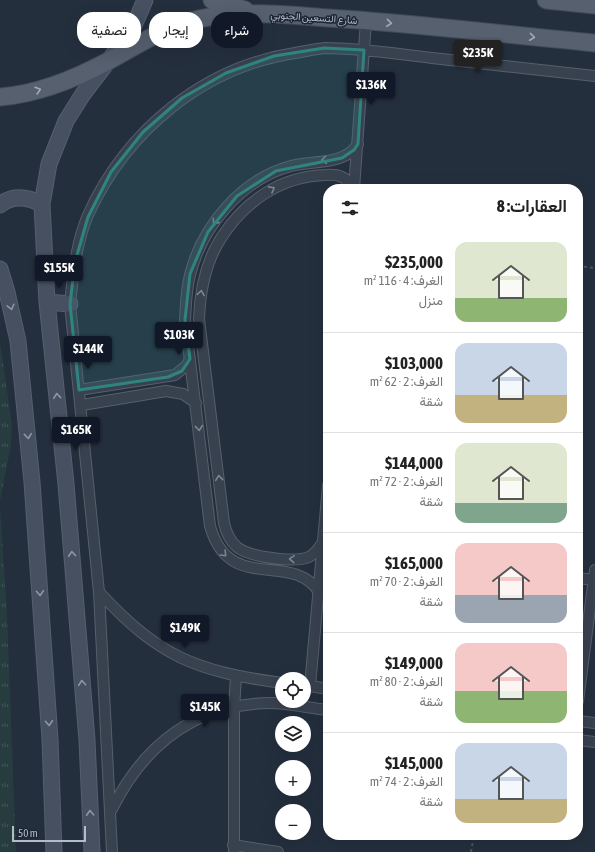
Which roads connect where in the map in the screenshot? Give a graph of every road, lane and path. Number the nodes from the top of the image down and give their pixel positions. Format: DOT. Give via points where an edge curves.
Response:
graph roads {
  1 [pos="145,0"];
  2 [pos="212,0"];
  3 [pos="546,0"];
  4 [pos="595,5"];
  5 [pos="252,12"];
  6 [pos="263,13"];
  7 [pos="211,17"];
  8 [pos="366,21"];
  9 [pos="595,43"];
  10 [pos="364,50"];
  11 [pos="109,60"];
  12 [pos="595,76"];
  13 [pos="0,97"];
  14 [pos="358,144"];
  15 [pos="350,184"];
  16 [pos="354,184"];
  17 [pos="42,204"];
  18 [pos="0,205"];
  19 [pos="583,267"];
  20 [pos="595,268"];
  21 [pos="0,269"];
  22 [pos="47,302"];
  23 [pos="70,304"];
  24 [pos="190,358"];
  25 [pos="79,390"];
  26 [pos="196,403"];
  27 [pos="82,405"];
  28 [pos="323,545"];
  29 [pos="323,563"];
  30 [pos="594,575"];
  31 [pos="583,577"];
  32 [pos="99,592"];
  33 [pos="319,592"];
  34 [pos="583,662"];
  35 [pos="309,672"];
  36 [pos="236,677"];
  37 [pos="275,682"];
  38 [pos="311,686"];
  39 [pos="323,688"];
  40 [pos="234,708"];
  41 [pos="323,709"];
  42 [pos="583,722"];
  43 [pos="595,723"];
  44 [pos="583,741"];
  45 [pos="595,742"];
  46 [pos="111,811"];
  47 [pos="473,840"];
  48 [pos="233,849"];
  49 [pos="54,852"];
  50 [pos="92,852"];
  51 [pos="112,852"];
  52 [pos="278,852"];
  53 [pos="471,852"];
  1 -- 11 [label="street" via="132,30"];
  2 -- 5 [label="main road"];
  3 -- 4 [label="main road"];
  6 -- 8 [label="main road, شارع التسعين الجنوبي"];
  7 -- 11 [label="main road, شارع التسعين الجنوبي" via="179,25"];
  8 -- 9 [label="main road, شارع التسعين الجنوبي, one-way"];
  8 -- 10 [label="street"];
  10 -- 12 [label="street"];
  10 -- 14 [label="street"];
  10 -- 23 [label="street" via="324,48 274,56 226,73 176,103 143,132 111,172 88,216 75,262"];
  13 -- 11 [label="main road, شارع التسعين الجنوبي, one-way" via="20,95 52,85"];
  11 -- 17 [label="street" via="74,107 59,135"];
  14 -- 16 [label="street"];
  14 -- 24 [label="street, one-way" via="342,158 306,162 276,171 237,196 222,213 208,232 190,274 185,320"];
  28 -- 15 [label="street, one-way" via="310,557 291,560 246,552 231,541 226,532 199,319 200,298 210,258 220,239 237,217 263,194 294,179 321,175 340,176"];
  17 -- 18 [label="street" via="23,197 9,199"];
  17 -- 22 [label="street"];
  19 -- 20 [label="path"];
  21 -- 49 [label="street, one-way" via="18,341 32,482 50,739"];
  22 -- 23 [label="street"];
  50 -- 22 [label="street, one-way" via="85,709"];
  23 -- 25 [label="street"];
  24 -- 25 [label="street" via="182,371 168,377"];
  24 -- 26 [label="street"];
  25 -- 27 [label="street"];
  26 -- 27 [label="street" via="183,394 166,391"];
  26 -- 33 [label="street, one-way" via="210,526 213,538 220,549 240,565 299,575 314,584"];
  27 -- 32 [label="street"];
  29 -- 33 [label="street"];
  30 -- 31 [label="street"];
  30 -- 34 [label="street"];
  32 -- 36 [label="street" via="140,633 160,647 205,669"];
  32 -- 46 [label="street"];
  33 -- 35 [label="street"];
  36 -- 37 [label="street"];
  36 -- 40 [label="street"];
  38 -- 39 [label="street"];
  40 -- 41 [label="street" via="272,703"];
  40 -- 46 [label="street" via="200,718 163,741 133,772"];
  40 -- 48 [label="street"];
  42 -- 43 [label="street"];
  44 -- 45 [label="street"];
  46 -- 51 [label="street"];
  47 -- 53 [label="path"];
  48 -- 52 [label="street"];
}
